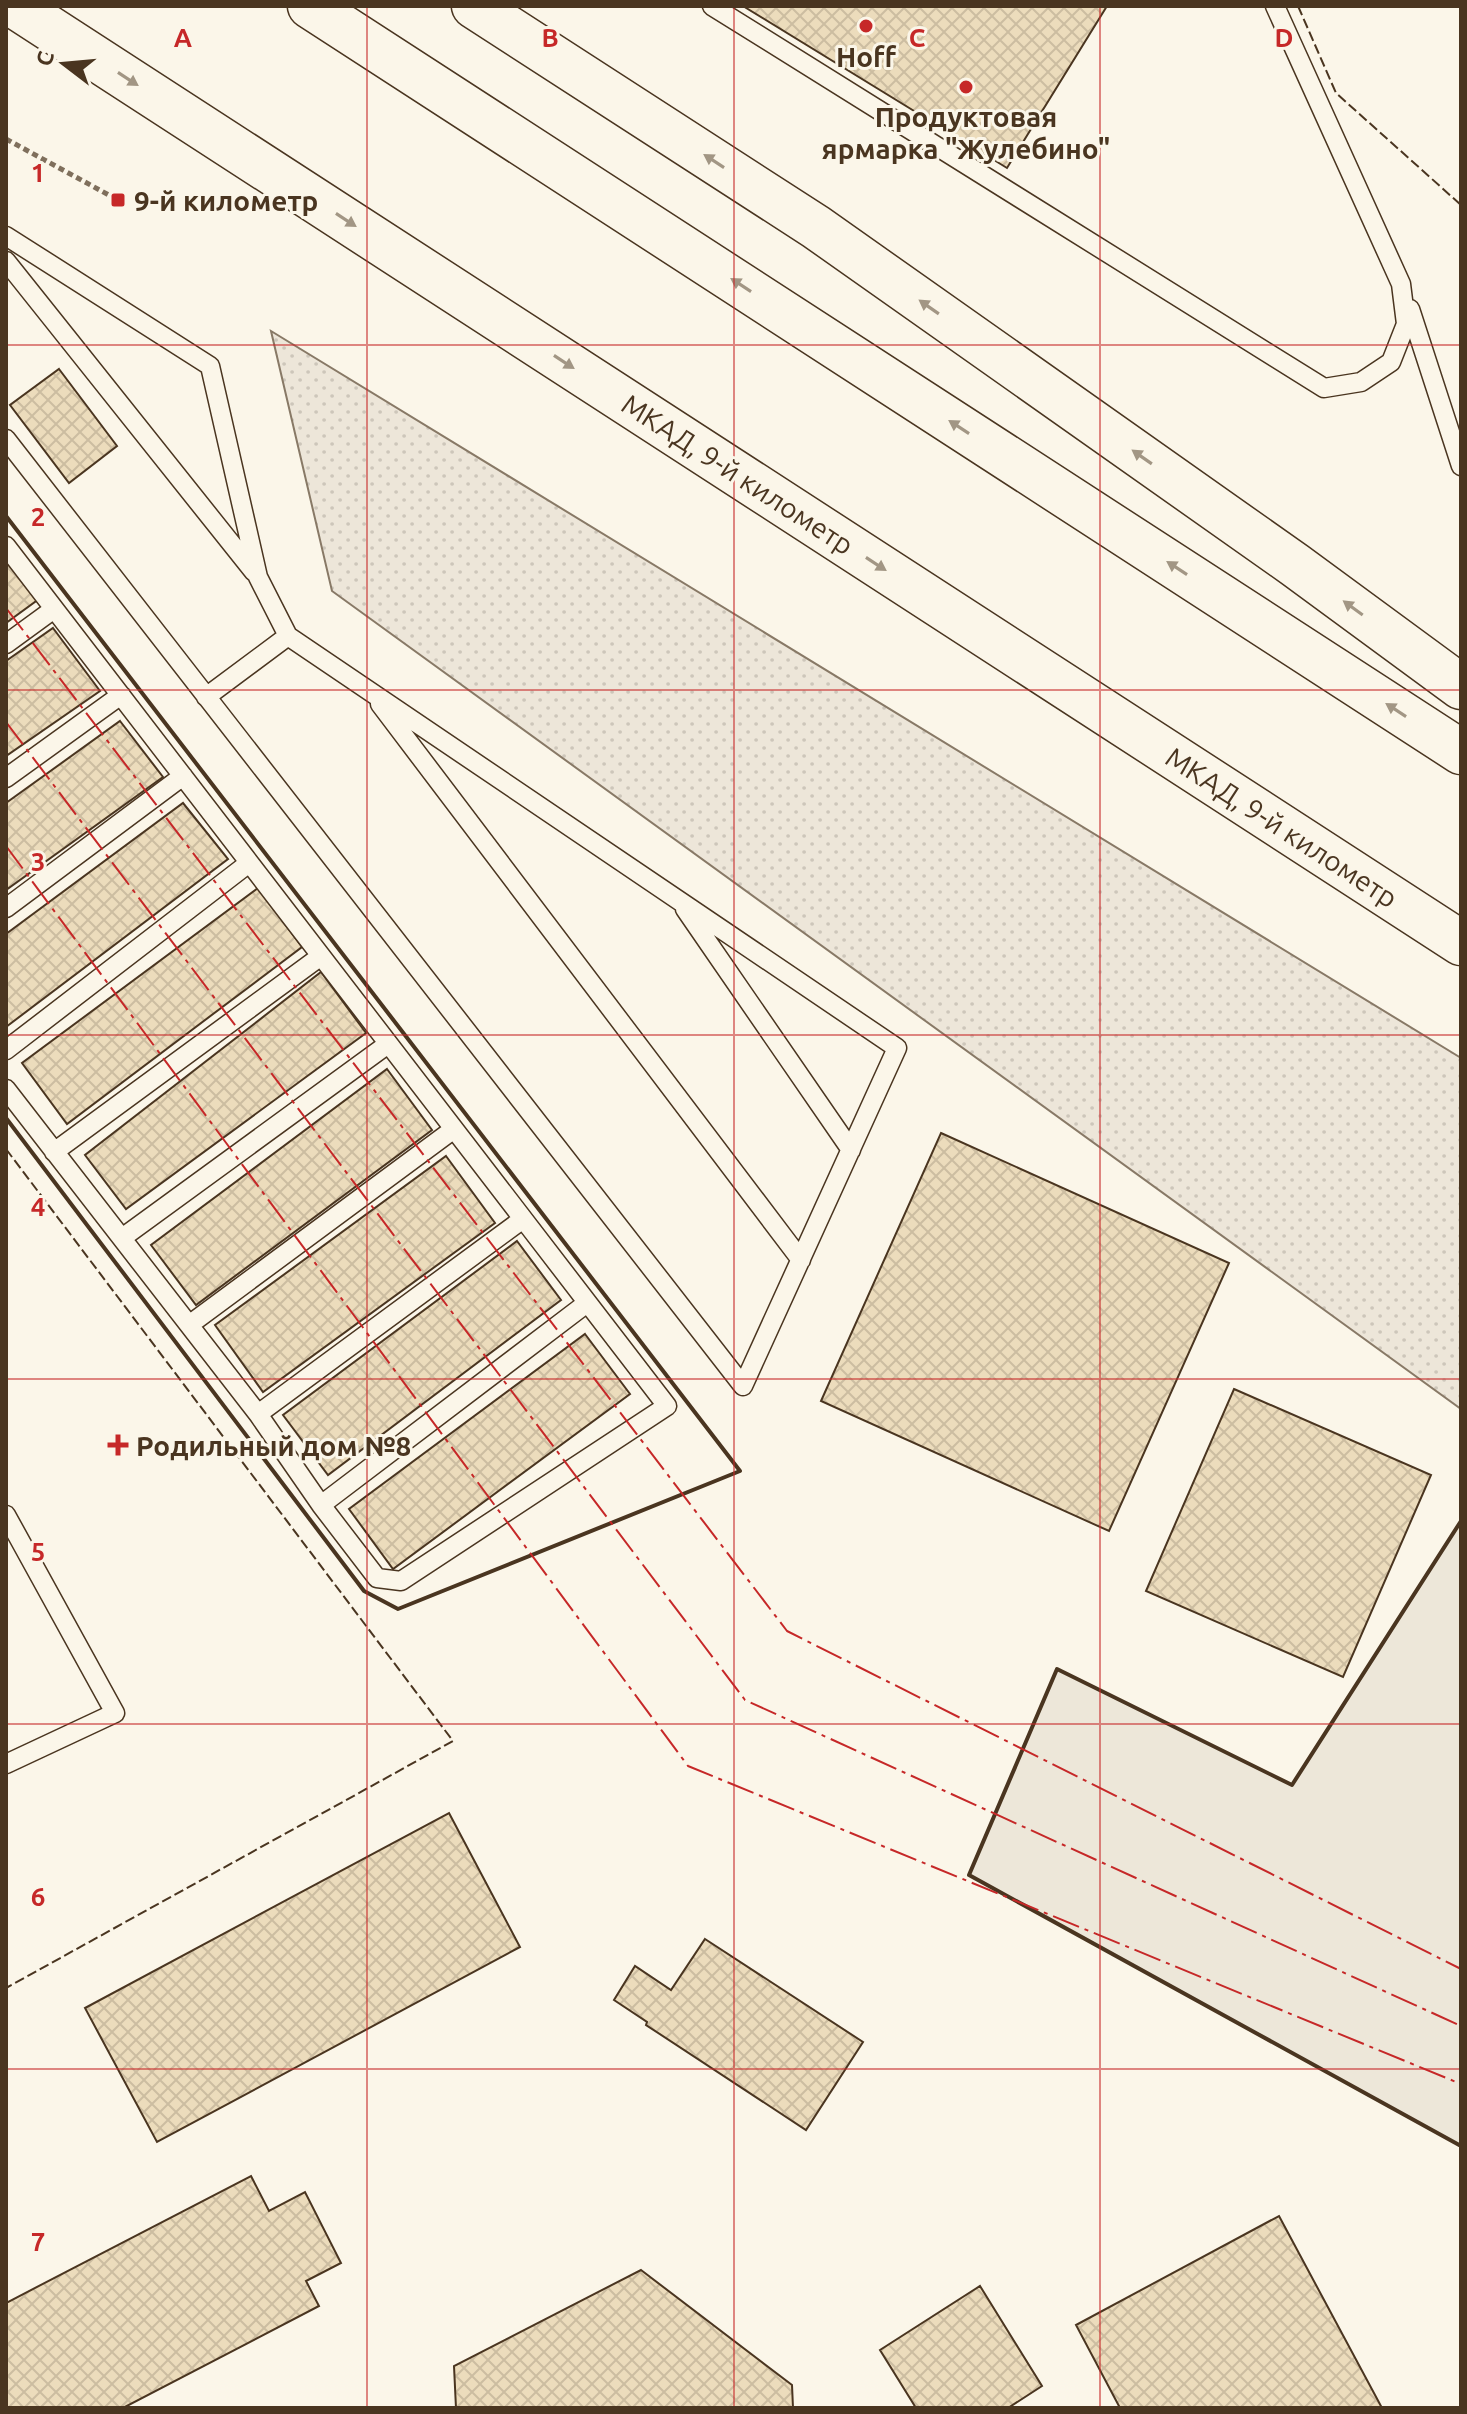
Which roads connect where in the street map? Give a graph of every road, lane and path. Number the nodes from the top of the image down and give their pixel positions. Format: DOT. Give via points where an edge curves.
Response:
graph roads {
  1 [pos="15,6"];
  2 [pos="310,6"];
  3 [pos="474,6"];
  4 [pos="712,6"];
  5 [pos="1275,6"];
  6 [pos="6,139"];
  7 [pos="118,200"];
  8 [pos="6,236"];
  9 [pos="6,261"];
  10 [pos="1401,284"];
  11 [pos="6,439"];
  12 [pos="1461,466"];
  13 [pos="6,546"];
  14 [pos="258,577"];
  15 [pos="54,609"];
  16 [pos="288,636"];
  17 [pos="6,644"];
  18 [pos="1461,687"];
  19 [pos="369,691"];
  20 [pos="121,695"];
  21 [pos="206,697"];
  22 [pos="1461,752"];
  23 [pos="183,776"];
  24 [pos="6,778"];
  25 [pos="249,863"];
  26 [pos="679,900"];
  27 [pos="6,908"];
  28 [pos="1461,943"];
  29 [pos="321,956"];
  30 [pos="388,1044"];
  31 [pos="6,1050"];
  32 [pos="6,1089"];
  33 [pos="454,1129"];
  34 [pos="851,1150"];
  35 [pos="54,1152"];
  36 [pos="523,1219"];
  37 [pos="122,1238"];
  38 [pos="801,1260"];
  39 [pos="587,1303"];
  40 [pos="189,1325"];
  41 [pos="258,1414"];
  42 [pos="321,1505"];
  43 [pos="6,1515"];
  44 [pos="6,1764"];
  1 -- 28 [label="main road, МКАД, 9-й километр, one-way"];
  22 -- 2 [label="main road, one-way"];
  18 -- 3 [label="main road, one-way" via="816,227"];
  4 -- 10 [label="lane" via="1324,388 1361,382 1391,362 1406,324"];
  5 -- 10 [label="lane"];
  6 -- 7 [label="path"];
  8 -- 14 [label="lane" via="210,366"];
  9 -- 14 [label="lane"];
  10 -- 12 [label="lane"];
  11 -- 21 [label="lane"];
  13 -- 15 [label="lane"];
  14 -- 16 [label="lane"];
  15 -- 17 [label="lane"];
  15 -- 20 [label="lane"];
  16 -- 19 [label="lane"];
  16 -- 21 [label="lane"];
  19 -- 26 [label="lane"];
  19 -- 38 [label="lane"];
  20 -- 23 [label="lane"];
  20 -- 24 [label="lane"];
  21 -- 38 [label="lane" via="743,1386"];
  23 -- 25 [label="lane"];
  23 -- 27 [label="lane"];
  25 -- 29 [label="lane"];
  25 -- 31 [label="lane"];
  26 -- 34 [label="lane"];
  26 -- 34 [label="lane" via="897,1048"];
  29 -- 30 [label="lane"];
  29 -- 35 [label="lane"];
  30 -- 33 [label="lane"];
  30 -- 37 [label="lane"];
  32 -- 35 [label="lane"];
  33 -- 36 [label="lane"];
  33 -- 40 [label="lane"];
  34 -- 38 [label="lane"];
  35 -- 37 [label="lane"];
  36 -- 39 [label="lane"];
  36 -- 41 [label="lane"];
  37 -- 40 [label="lane"];
  39 -- 42 [label="lane"];
  39 -- 42 [label="lane" via="667,1406 401,1581 377,1578"];
  40 -- 41 [label="lane"];
  41 -- 42 [label="lane"];
  43 -- 44 [label="lane" via="115,1713"];
}
